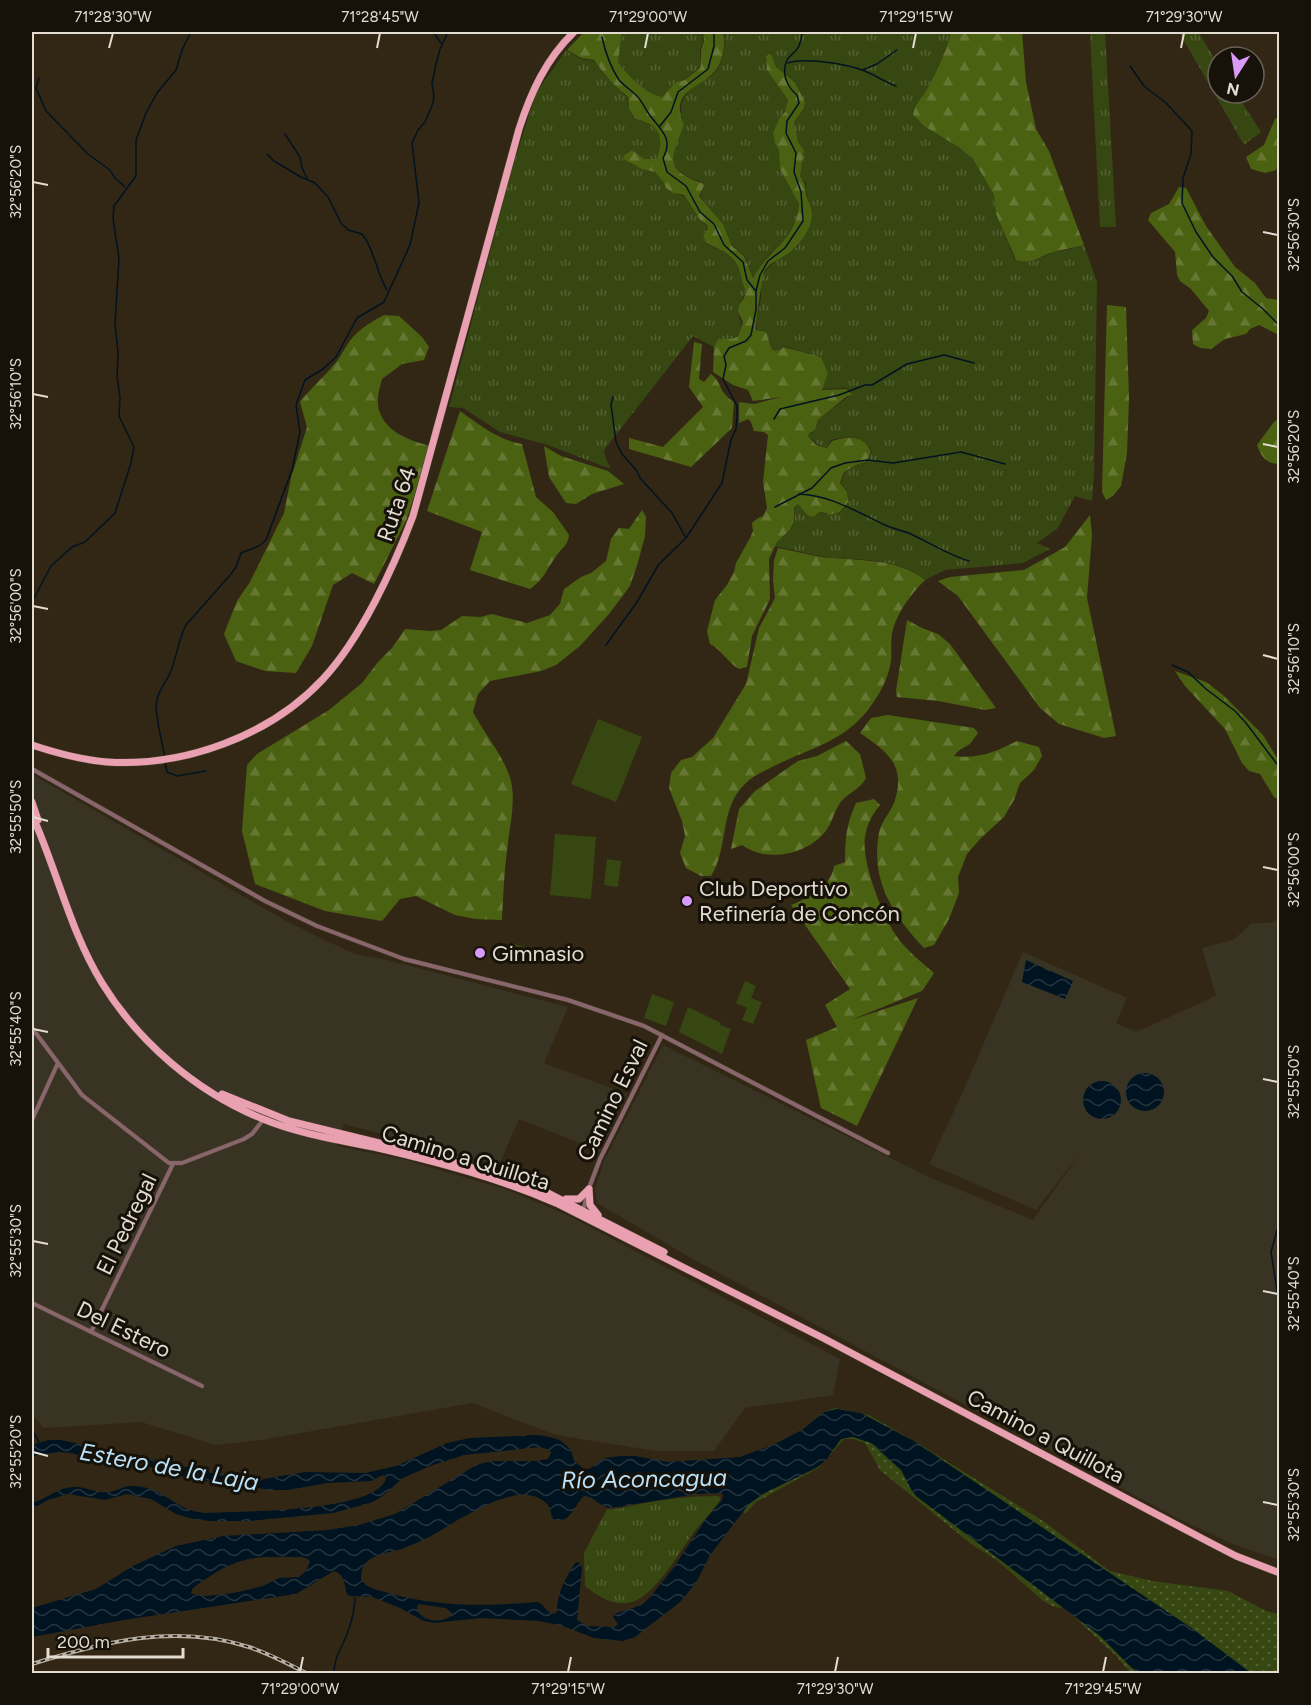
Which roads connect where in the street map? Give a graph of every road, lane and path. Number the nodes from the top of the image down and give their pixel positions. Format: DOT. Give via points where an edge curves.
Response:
graph roads {
  1 [pos="574,32"];
  2 [pos="32,745"];
  3 [pos="32,769"];
  4 [pos="32,802"];
  5 [pos="32,815"];
  6 [pos="44,843"];
  7 [pos="32,1028"];
  8 [pos="662,1035"];
  9 [pos="57,1065"];
  10 [pos="265,1116"];
  11 [pos="32,1120"];
  12 [pos="888,1153"];
  13 [pos="173,1164"];
  14 [pos="589,1189"];
  15 [pos="550,1194"];
  16 [pos="582,1213"];
  17 [pos="615,1227"];
  18 [pos="32,1302"];
  19 [pos="799,1325"];
  20 [pos="91,1332"];
  21 [pos="202,1386"];
  22 [pos="1280,1573"];
  1 -- 2 [label="main road, Ruta 64" via="546,67 524,114 413,516 375,599 335,664 307,695 277,717 232,741 194,753 107,762"];
  3 -- 8 [label="street" via="265,901 326,930 404,959 568,1000"];
  4 -- 6 [label="main road"];
  5 -- 6 [label="main road"];
  6 -- 10 [label="main road, Camino a Quillota" via="85,952 102,983 139,1032 222,1099"];
  7 -- 9 [label="street"];
  8 -- 12 [label="street"];
  8 -- 14 [label="street, Camino Esval"];
  9 -- 11 [label="street"];
  9 -- 13 [label="street" via="90,1102"];
  10 -- 13 [label="street, El Pedregal" via="244,1139"];
  10 -- 15 [label="main road, Camino a Quillota" via="479,1169"];
  10 -- 16 [label="main road, Camino a Quillota" via="298,1130 493,1179"];
  13 -- 20 [label="street, El Pedregal"];
  14 -- 15 [label="main road" via="576,1200"];
  14 -- 16 [label="street, Camino Esval"];
  14 -- 17 [label="main road" via="593,1210"];
  15 -- 16 [label="main road, Camino a Quillota"];
  16 -- 17 [label="main road, Camino a Quillota"];
  16 -- 19 [label="main road, Camino a Quillota"];
  17 -- 19 [label="main road, Camino a Quillota"];
  18 -- 20 [label="street, Del Estero"];
  19 -- 22 [label="main road, Camino a Quillota" via="1207,1542"];
  20 -- 21 [label="street, Del Estero"];
}
